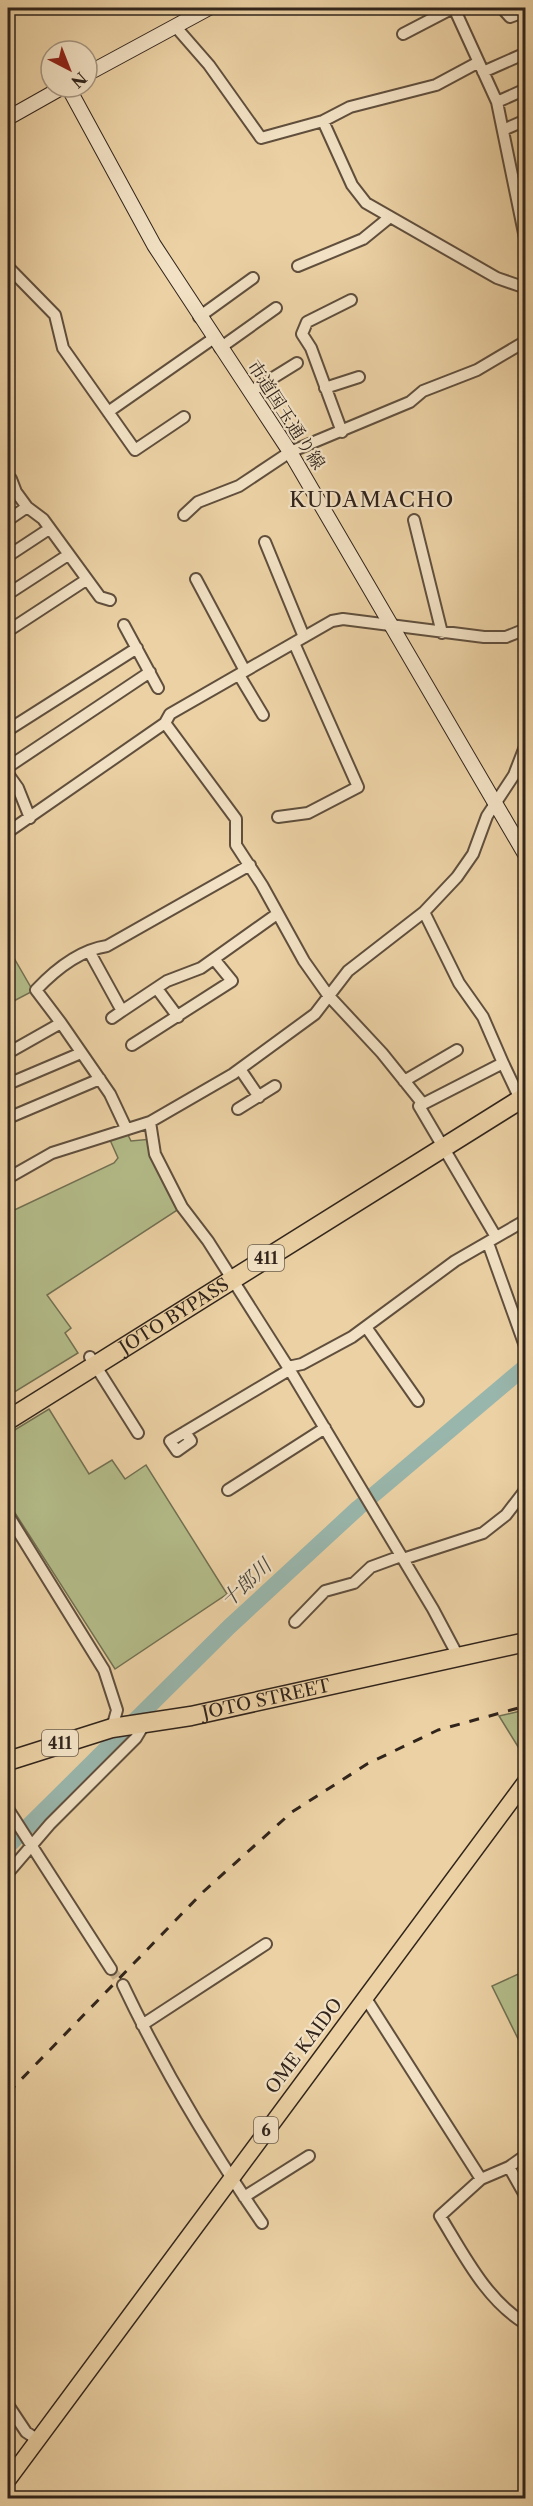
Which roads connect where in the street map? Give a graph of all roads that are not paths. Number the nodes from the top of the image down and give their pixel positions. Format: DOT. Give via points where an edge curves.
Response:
graph roads {
  1 [pos="209,8"];
  2 [pos="453,8"];
  3 [pos="502,8"];
  4 [pos="525,11"];
  5 [pos="175,26"];
  6 [pos="403,34"];
  7 [pos="525,53"];
  8 [pos="99,67"];
  9 [pos="480,68"];
  10 [pos="525,89"];
  11 [pos="42,99"];
  12 [pos="75,99"];
  13 [pos="497,102"];
  14 [pos="8,118"];
  15 [pos="323,120"];
  16 [pos="525,120"];
  17 [pos="503,130"];
  18 [pos="390,218"];
  19 [pos="525,243"];
  20 [pos="298,266"];
  21 [pos="8,267"];
  22 [pos="253,278"];
  23 [pos="525,288"];
  24 [pos="351,300"];
  25 [pos="276,308"];
  26 [pos="199,316"];
  27 [pos="525,341"];
  28 [pos="217,343"];
  29 [pos="297,363"];
  30 [pos="359,377"];
  31 [pos="325,388"];
  32 [pos="250,392"];
  33 [pos="108,412"];
  34 [pos="184,417"];
  35 [pos="342,432"];
  36 [pos="290,452"];
  37 [pos="11,479"];
  38 [pos="27,507"];
  39 [pos="184,515"];
  40 [pos="8,520"];
  41 [pos="414,520"];
  42 [pos="49,529"];
  43 [pos="265,542"];
  44 [pos="68,555"];
  45 [pos="8,556"];
  46 [pos="196,579"];
  47 [pos="86,580"];
  48 [pos="8,594"];
  49 [pos="110,600"];
  50 [pos="124,625"];
  51 [pos="391,626"];
  52 [pos="525,629"];
  53 [pos="8,631"];
  54 [pos="442,633"];
  55 [pos="304,637"];
  56 [pos="294,643"];
  57 [pos="137,648"];
  58 [pos="150,672"];
  59 [pos="242,673"];
  60 [pos="158,688"];
  61 [pos="263,715"];
  62 [pos="165,723"];
  63 [pos="8,730"];
  64 [pos="525,744"];
  65 [pos="8,767"];
  66 [pos="8,774"];
  67 [pos="495,804"];
  68 [pos="278,817"];
  69 [pos="30,818"];
  70 [pos="8,832"];
  71 [pos="525,856"];
  72 [pos="250,865"];
  73 [pos="424,912"];
  74 [pos="277,914"];
  75 [pos="89,951"];
  76 [pos="214,959"];
  77 [pos="158,990"];
  78 [pos="328,995"];
  79 [pos="122,1011"];
  80 [pos="178,1017"];
  81 [pos="112,1018"];
  82 [pos="61,1023"];
  83 [pos="132,1045"];
  84 [pos="457,1050"];
  85 [pos="8,1053"];
  86 [pos="81,1053"];
  87 [pos="503,1063"];
  88 [pos="240,1069"];
  89 [pos="100,1079"];
  90 [pos="405,1081"];
  91 [pos="8,1084"];
  92 [pos="275,1086"];
  93 [pos="522,1092"];
  94 [pos="259,1097"];
  95 [pos="423,1104"];
  96 [pos="238,1110"];
  97 [pos="8,1118"];
  98 [pos="150,1122"];
  99 [pos="126,1128"];
  100 [pos="442,1143"];
  101 [pos="8,1178"];
  102 [pos="525,1220"];
  103 [pos="492,1240"];
  104 [pos="230,1275"];
  105 [pos="366,1327"];
  106 [pos="525,1349"];
  107 [pos="92,1361"];
  108 [pos="288,1368"];
  109 [pos="418,1401"];
  110 [pos="8,1408"];
  111 [pos="8,1420"];
  112 [pos="325,1428"];
  113 [pos="138,1432"];
  114 [pos="185,1432"];
  115 [pos="525,1489"];
  116 [pos="228,1490"];
  117 [pos="8,1515"];
  118 [pos="402,1558"];
  119 [pos="295,1622"];
  120 [pos="525,1642"];
  121 [pos="459,1658"];
  122 [pos="145,1723"];
  123 [pos="112,1728"];
  124 [pos="8,1761"];
  125 [pos="525,1781"];
  126 [pos="8,1809"];
  127 [pos="31,1846"];
  128 [pos="8,1873"];
  129 [pos="266,1944"];
  130 [pos="111,1969"];
  131 [pos="123,1985"];
  132 [pos="365,1997"];
  133 [pos="142,2025"];
  134 [pos="525,2155"];
  135 [pos="309,2156"];
  136 [pos="509,2167"];
  137 [pos="232,2175"];
  138 [pos="481,2179"];
  139 [pos="244,2197"];
  140 [pos="525,2197"];
  141 [pos="262,2223"];
  142 [pos="525,2324"];
  143 [pos="8,2405"];
  144 [pos="38,2440"];
  145 [pos="10,2472"];
  1 -- 5 [label="street"];
  2 -- 6 [label="street"];
  2 -- 9 [label="street"];
  3 -- 4 [label="street" via="510,17"];
  5 -- 8 [label="street"];
  5 -- 15 [label="street" via="209,65 257,136 271,136"];
  7 -- 9 [label="street"];
  9 -- 13 [label="street"];
  9 -- 15 [label="street" via="436,85 350,107"];
  10 -- 13 [label="street"];
  11 -- 14 [label="street"];
  12 -- 26 [label="street, 市道国玉通り線" via="154,245"];
  13 -- 17 [label="street"];
  15 -- 18 [label="street" via="358,194"];
  16 -- 17 [label="street"];
  17 -- 19 [label="street"];
  18 -- 20 [label="street" via="363,239"];
  18 -- 23 [label="street" via="498,278"];
  21 -- 33 [label="street" via="55,315 63,348"];
  22 -- 26 [label="street"];
  24 -- 31 [label="street" via="307,322 302,334"];
  25 -- 28 [label="street"];
  26 -- 28 [label="street, 市道国玉通り線"];
  27 -- 35 [label="street" via="477,370 423,391 410,402"];
  28 -- 32 [label="street, 市道国玉通り線"];
  28 -- 33 [label="street"];
  29 -- 32 [label="street"];
  30 -- 31 [label="street"];
  31 -- 35 [label="street"];
  32 -- 36 [label="street, 市道国玉通り線"];
  33 -- 34 [label="street" via="135,450"];
  35 -- 36 [label="street"];
  36 -- 39 [label="street" via="239,486 198,502"];
  36 -- 51 [label="street, 市道国玉通り線"];
  37 -- 38 [label="street"];
  38 -- 40 [label="street"];
  38 -- 42 [label="street"];
  41 -- 54 [label="street"];
  42 -- 44 [label="street"];
  42 -- 45 [label="street"];
  43 -- 55 [label="street"];
  44 -- 47 [label="street"];
  44 -- 48 [label="street"];
  46 -- 59 [label="street"];
  47 -- 49 [label="street" via="100,597"];
  47 -- 53 [label="street"];
  50 -- 57 [label="street"];
  51 -- 54 [label="street"];
  51 -- 55 [label="street" via="343,619"];
  51 -- 67 [label="street, 市道国玉通り線"];
  52 -- 54 [label="street" via="506,637"];
  55 -- 56 [label="street"];
  56 -- 59 [label="street"];
  56 -- 68 [label="street" via="358,787 308,813"];
  57 -- 58 [label="street"];
  57 -- 63 [label="street"];
  58 -- 60 [label="street"];
  58 -- 65 [label="street"];
  59 -- 61 [label="street"];
  59 -- 62 [label="street" via="170,714"];
  62 -- 69 [label="street"];
  62 -- 72 [label="street" via="236,819 236,845"];
  64 -- 67 [label="street" via="514,775"];
  66 -- 69 [label="street"];
  67 -- 71 [label="street, 市道国玉通り線"];
  67 -- 73 [label="street" via="473,854"];
  69 -- 70 [label="street"];
  72 -- 74 [label="street"];
  72 -- 75 [label="street" via="107,946"];
  73 -- 78 [label="street" via="348,970"];
  73 -- 87 [label="street" via="459,983 483,1017"];
  74 -- 76 [label="street"];
  74 -- 78 [label="street"];
  75 -- 79 [label="street"];
  75 -- 82 [label="street" via="70,961 36,990"];
  76 -- 77 [label="street" via="167,981"];
  76 -- 80 [label="street" via="232,981"];
  77 -- 79 [label="street"];
  77 -- 80 [label="street"];
  78 -- 88 [label="street" via="315,1014"];
  78 -- 90 [label="street"];
  79 -- 81 [label="street"];
  80 -- 83 [label="street"];
  82 -- 85 [label="street"];
  82 -- 86 [label="street"];
  84 -- 90 [label="street"];
  86 -- 89 [label="street"];
  86 -- 91 [label="street"];
  87 -- 93 [label="street"];
  87 -- 95 [label="street"];
  88 -- 94 [label="street"];
  88 -- 98 [label="street"];
  89 -- 97 [label="street"];
  89 -- 99 [label="street"];
  90 -- 95 [label="street"];
  92 -- 94 [label="street"];
  93 -- 100 [label="highway, JOTO BYPASS / 411"];
  94 -- 96 [label="street"];
  95 -- 100 [label="street" via="419,1106"];
  98 -- 99 [label="street"];
  98 -- 104 [label="street" via="155,1154 167,1180"];
  99 -- 101 [label="street" via="52,1153"];
  100 -- 103 [label="street"];
  100 -- 104 [label="highway, JOTO BYPASS / 411"];
  102 -- 103 [label="street"];
  103 -- 105 [label="street" via="455,1261"];
  103 -- 106 [label="street"];
  104 -- 107 [label="highway, JOTO BYPASS / 411"];
  104 -- 108 [label="street"];
  105 -- 108 [label="street" via="317,1357"];
  105 -- 109 [label="street"];
  107 -- 110 [label="highway, JOTO BYPASS / 411"];
  107 -- 111 [label="highway, JOTO BYPASS / 411"];
  107 -- 113 [label="street"];
  108 -- 112 [label="street"];
  108 -- 114 [label="street"];
  112 -- 116 [label="street"];
  112 -- 118 [label="street"];
  115 -- 118 [label="street" via="506,1515 483,1533"];
  117 -- 123 [label="street" via="104,1670 117,1710"];
  118 -- 119 [label="street" via="371,1567 354,1583 325,1591"];
  118 -- 121 [label="street"];
  120 -- 121 [label="highway, JOTO STREET / 411"];
  121 -- 122 [label="highway, JOTO STREET / 411"];
  122 -- 123 [label="highway, JOTO STREET / 411"];
  122 -- 127 [label="street" via="136,1738"];
  123 -- 124 [label="highway, JOTO STREET / 411"];
  125 -- 132 [label="main road, OME KAIDO / 6"];
  126 -- 127 [label="street"];
  127 -- 128 [label="street"];
  127 -- 130 [label="street"];
  129 -- 133 [label="street"];
  131 -- 133 [label="street"];
  132 -- 137 [label="main road, OME KAIDO / 6"];
  132 -- 138 [label="street"];
  133 -- 137 [label="street"];
  134 -- 136 [label="street"];
  135 -- 139 [label="street"];
  136 -- 138 [label="street"];
  136 -- 140 [label="street"];
  137 -- 139 [label="street"];
  137 -- 144 [label="main road, OME KAIDO / 6"];
  138 -- 142 [label="street" via="440,2216 482,2284 507,2313"];
  139 -- 141 [label="street"];
  143 -- 144 [label="street" via="26,2432"];
  144 -- 145 [label="main road, OME KAIDO / 6"];
}
